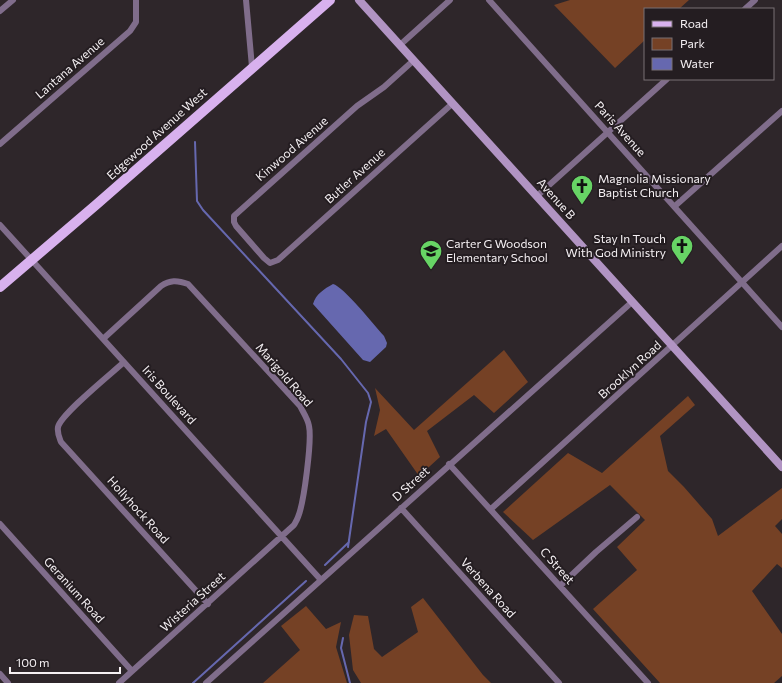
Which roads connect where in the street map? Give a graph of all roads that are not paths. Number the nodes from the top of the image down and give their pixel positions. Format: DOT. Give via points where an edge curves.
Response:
graph roads {
  1 [pos="13,0"];
  2 [pos="136,0"];
  3 [pos="246,0"];
  4 [pos="330,0"];
  5 [pos="359,0"];
  6 [pos="450,0"];
  7 [pos="489,0"];
  8 [pos="755,0"];
  9 [pos="746,8"];
  10 [pos="0,11"];
  11 [pos="400,45"];
  12 [pos="414,60"];
  13 [pos="252,67"];
  14 [pos="666,80"];
  15 [pos="453,103"];
  16 [pos="782,111"];
  17 [pos="608,132"];
  18 [pos="0,144"];
  19 [pos="537,196"];
  20 [pos="675,206"];
  21 [pos="0,225"];
  22 [pos="782,246"];
  23 [pos="31,259"];
  24 [pos="270,263"];
  25 [pos="742,282"];
  26 [pos="0,286"];
  27 [pos="632,302"];
  28 [pos="782,327"];
  29 [pos="103,339"];
  30 [pos="672,346"];
  31 [pos="124,362"];
  32 [pos="449,464"];
  33 [pos="782,468"];
  34 [pos="401,508"];
  35 [pos="491,509"];
  36 [pos="637,517"];
  37 [pos="0,524"];
  38 [pos="282,537"];
  39 [pos="321,580"];
  40 [pos="560,586"];
  41 [pos="208,604"];
  42 [pos="132,671"];
  43 [pos="0,674"];
  44 [pos="8,683"];
  45 [pos="119,683"];
  46 [pos="206,683"];
  47 [pos="559,683"];
  48 [pos="648,683"];
  1 -- 10 [label="street"];
  2 -- 18 [label="street, Lantana Avenue" via="136,22 130,31"];
  3 -- 13 [label="street"];
  4 -- 13 [label="main road, Edgewood Avenue West"];
  5 -- 11 [label="main road, Avenue B"];
  6 -- 11 [label="street"];
  7 -- 17 [label="street, Paris Avenue"];
  8 -- 9 [label="street"];
  11 -- 12 [label="main road, Avenue B"];
  12 -- 15 [label="main road, Avenue B"];
  12 -- 24 [label="street, Kinwood Avenue" via="384,87 357,106 234,216 236,226"];
  13 -- 23 [label="main road, Edgewood Avenue West"];
  14 -- 17 [label="street"];
  15 -- 19 [label="main road, Avenue B"];
  15 -- 24 [label="street, Butler Avenue" via="278,260"];
  16 -- 20 [label="street"];
  17 -- 19 [label="street"];
  17 -- 20 [label="street, Paris Avenue"];
  19 -- 27 [label="main road, Avenue B"];
  20 -- 25 [label="street, Paris Avenue"];
  21 -- 23 [label="street, Iris Boulevard"];
  22 -- 25 [label="street, Brooklyn Road"];
  23 -- 26 [label="main road, Edgewood Avenue West"];
  23 -- 29 [label="street, Iris Boulevard"];
  25 -- 28 [label="street, Paris Avenue"];
  25 -- 30 [label="street, Brooklyn Road"];
  27 -- 30 [label="main road, Avenue B"];
  27 -- 32 [label="street, D Street"];
  29 -- 31 [label="street, Iris Boulevard"];
  29 -- 38 [label="street, Marigold Road" via="161,286 171,281 188,284 300,406 309,425 310,436 305,480 298,518"];
  30 -- 33 [label="main road, Avenue B"];
  30 -- 35 [label="street, Brooklyn Road"];
  31 -- 38 [label="street, Iris Boulevard"];
  31 -- 41 [label="street, Hollyhock Road" via="64,416 58,428 58,435 61,442"];
  32 -- 34 [label="street, D Street"];
  32 -- 35 [label="street, C Street"];
  34 -- 39 [label="street, D Street"];
  34 -- 47 [label="street, Verbena Road"];
  35 -- 40 [label="street, C Street"];
  36 -- 40 [label="street"];
  37 -- 42 [label="street, Geranium Road"];
  38 -- 39 [label="street, Iris Boulevard"];
  38 -- 41 [label="street, Wisteria Street"];
  39 -- 46 [label="street, D Street"];
  40 -- 48 [label="street, C Street"];
  41 -- 42 [label="street, Wisteria Street"];
  42 -- 45 [label="street, Wisteria Street"];
  43 -- 44 [label="street"];
}
